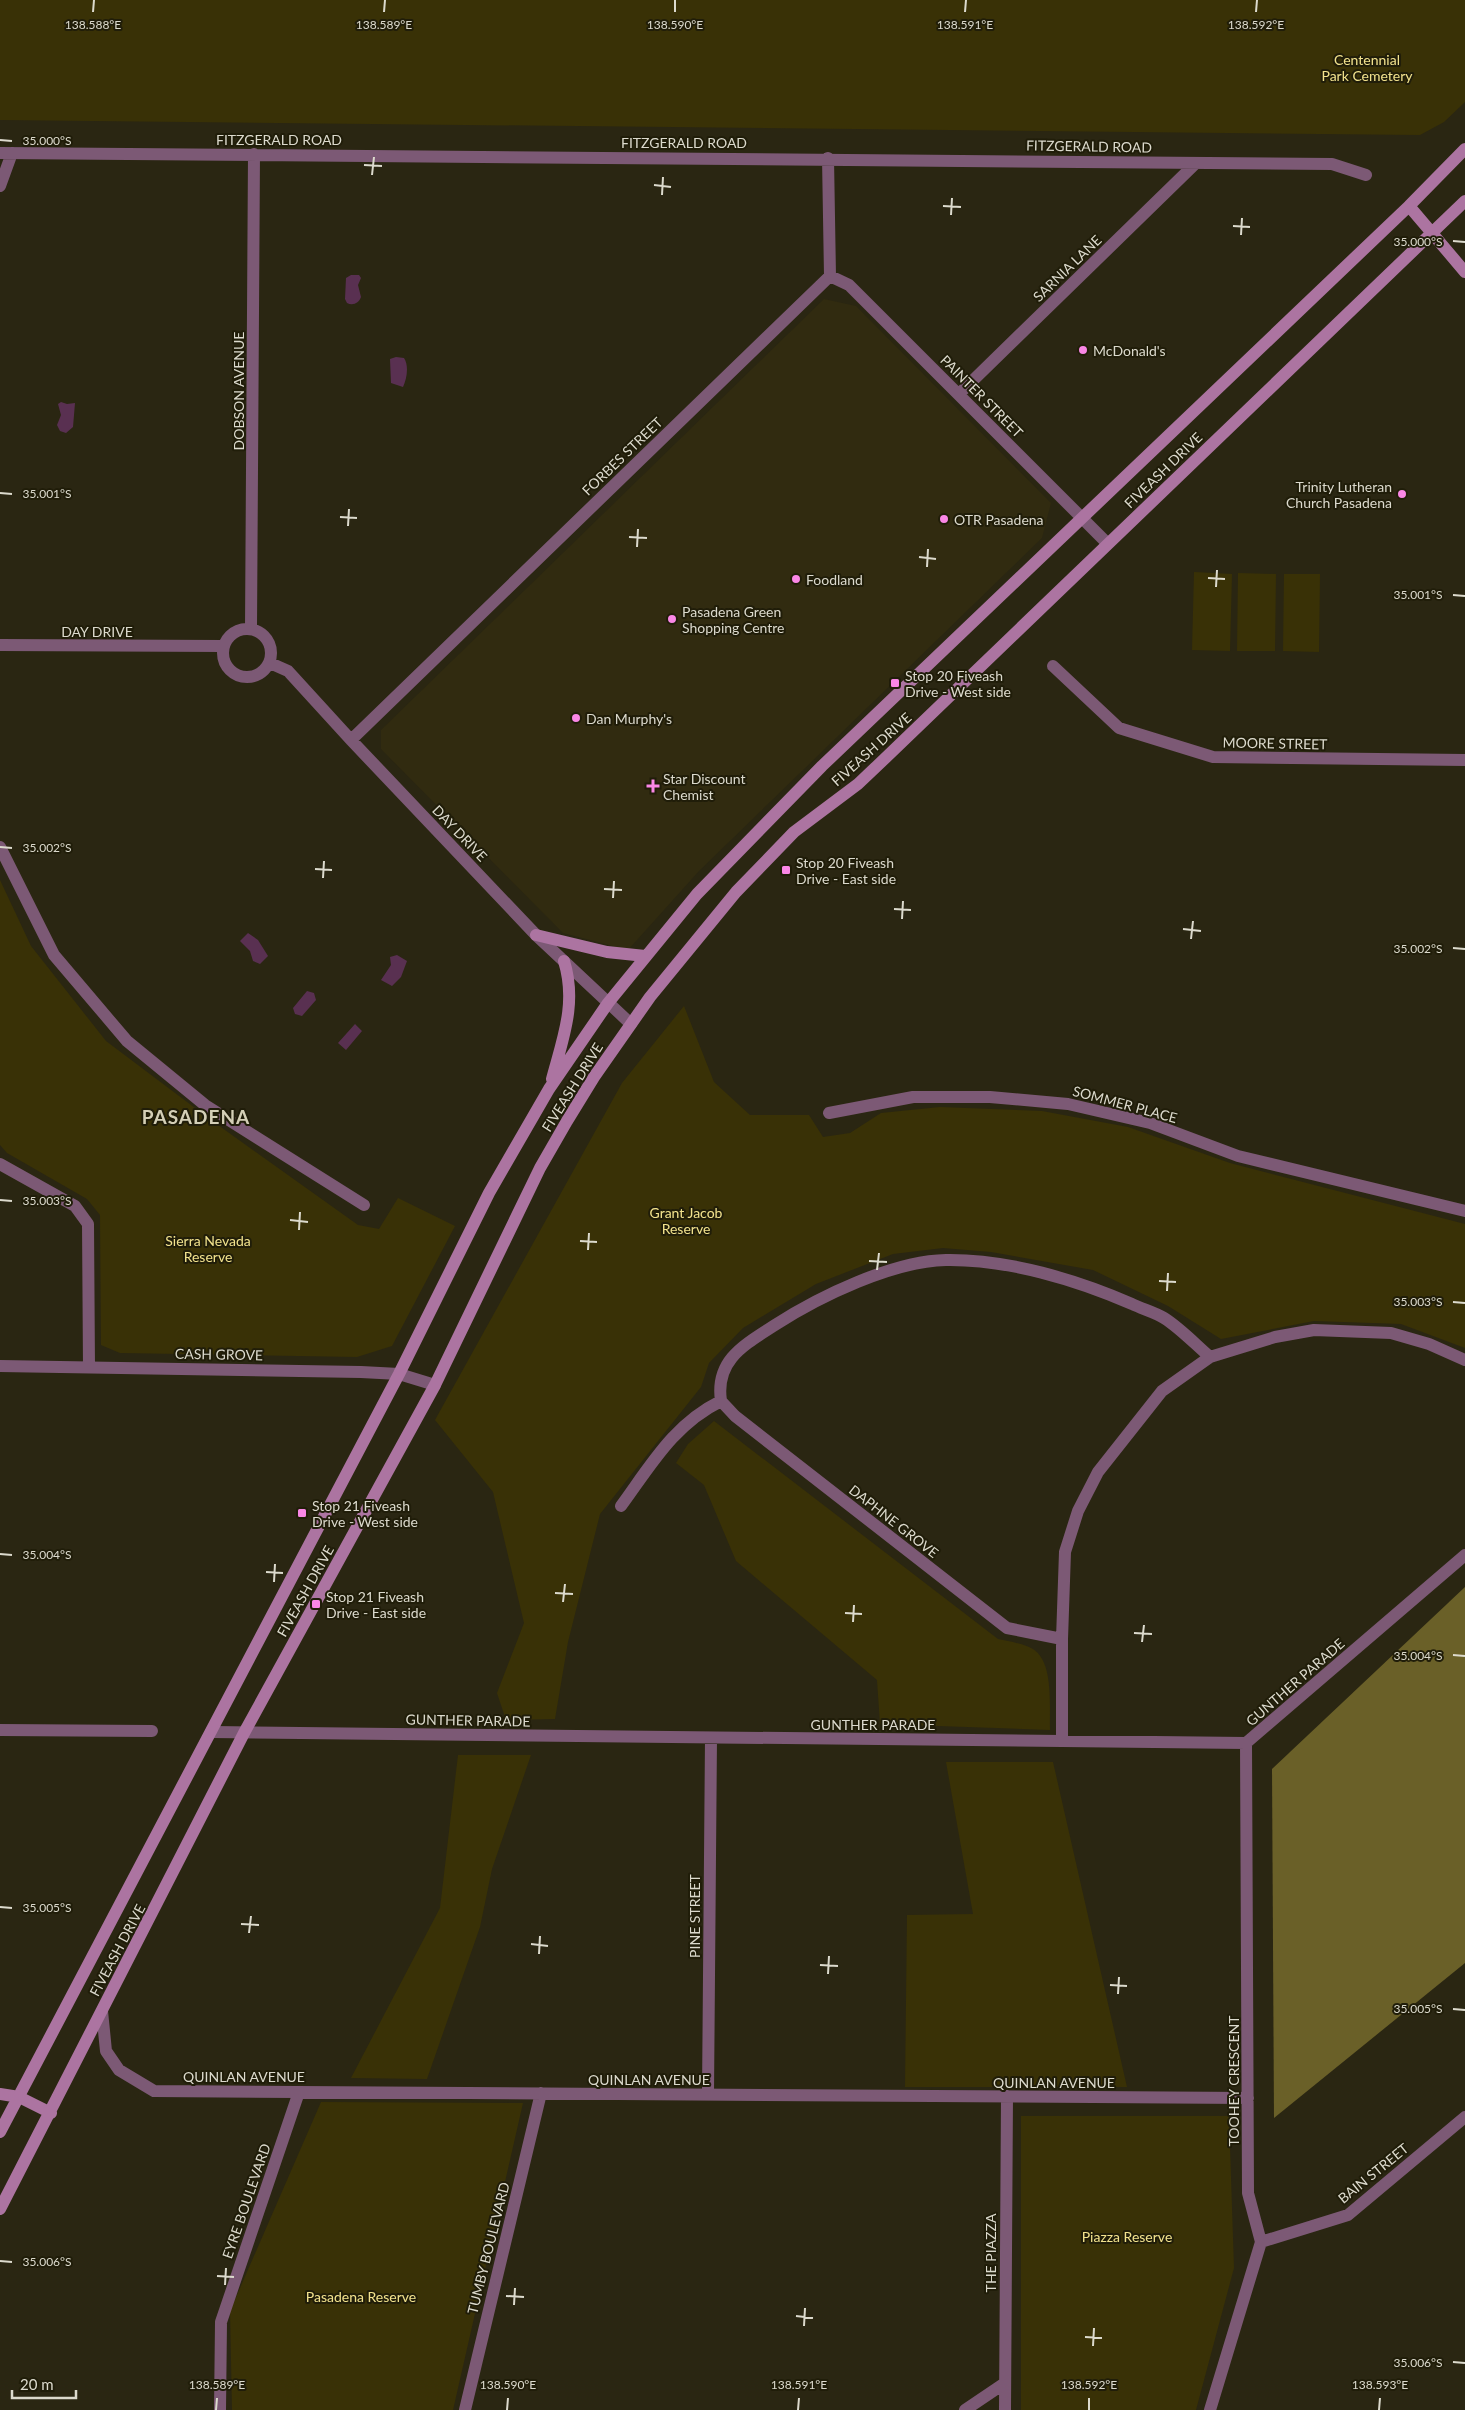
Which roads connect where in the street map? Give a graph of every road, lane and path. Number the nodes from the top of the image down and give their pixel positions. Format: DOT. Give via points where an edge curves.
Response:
graph roads {
  1 [pos="1465,149"];
  2 [pos="6,153"];
  3 [pos="254,154"];
  4 [pos="828,158"];
  5 [pos="1196,162"];
  6 [pos="1366,175"];
  7 [pos="0,186"];
  8 [pos="1465,201"];
  9 [pos="1409,206"];
  10 [pos="1432,231"];
  11 [pos="1465,272"];
  12 [pos="830,276"];
  13 [pos="959,394"];
  14 [pos="1082,517"];
  15 [pos="1108,543"];
  16 [pos="251,628"];
  17 [pos="0,645"];
  18 [pos="223,646"];
  19 [pos="270,663"];
  20 [pos="1053,666"];
  21 [pos="351,740"];
  22 [pos="1465,760"];
  23 [pos="0,847"];
  24 [pos="536,935"];
  25 [pos="645,956"];
  26 [pos="564,961"];
  27 [pos="608,1003"];
  28 [pos="630,1024"];
  29 [pos="549,1089"];
  30 [pos="828,1113"];
  31 [pos="0,1164"];
  32 [pos="364,1206"];
  33 [pos="1465,1211"];
  34 [pos="1210,1357"];
  35 [pos="1465,1360"];
  36 [pos="0,1366"];
  37 [pos="89,1367"];
  38 [pos="399,1374"];
  39 [pos="435,1385"];
  40 [pos="721,1401"];
  41 [pos="621,1506"];
  42 [pos="1465,1554"];
  43 [pos="1062,1638"];
  44 [pos="0,1730"];
  45 [pos="152,1731"];
  46 [pos="211,1732"];
  47 [pos="244,1733"];
  48 [pos="711,1738"];
  49 [pos="1062,1741"];
  50 [pos="1246,1743"];
  51 [pos="102,2011"];
  52 [pos="299,2092"];
  53 [pos="541,2093"];
  54 [pos="0,2094"];
  55 [pos="708,2094"];
  56 [pos="1007,2096"];
  57 [pos="19,2097"];
  58 [pos="1248,2098"];
  59 [pos="51,2113"];
  60 [pos="1465,2117"];
  61 [pos="0,2132"];
  62 [pos="0,2209"];
  63 [pos="1261,2242"];
  64 [pos="1005,2382"];
  65 [pos="220,2410"];
  66 [pos="465,2410"];
  67 [pos="965,2410"];
  68 [pos="1005,2410"];
  69 [pos="1210,2410"];
  1 -- 9 [label="main road, FIVEASH DRIVE"];
  2 -- 3 [label="street, FITZGERALD ROAD"];
  2 -- 7 [label="street"];
  3 -- 4 [label="street, FITZGERALD ROAD"];
  3 -- 16 [label="street, DOBSON AVENUE"];
  4 -- 5 [label="street, FITZGERALD ROAD"];
  4 -- 12 [label="street"];
  5 -- 6 [label="street, FITZGERALD ROAD" via="1332,164"];
  5 -- 13 [label="street, SARNIA LANE"];
  8 -- 10 [label="main road, FIVEASH DRIVE"];
  9 -- 10 [label="main road"];
  9 -- 14 [label="main road, FIVEASH DRIVE"];
  10 -- 11 [label="main road"];
  10 -- 15 [label="main road, FIVEASH DRIVE"];
  12 -- 13 [label="street, PAINTER STREET" via="849,285"];
  12 -- 21 [label="street, FORBES STREET"];
  13 -- 14 [label="street, PAINTER STREET"];
  14 -- 15 [label="street, PAINTER STREET"];
  14 -- 25 [label="main road, FIVEASH DRIVE" via="822,766 697,894"];
  15 -- 28 [label="main road, FIVEASH DRIVE" via="871,772 794,832 736,892"];
  16 -- 18 [label="street" via="237,630"];
  16 -- 19 [label="street" via="269,641"];
  17 -- 18 [label="street, DAY DRIVE"];
  18 -- 19 [label="street" via="224,662 243,677 259,674"];
  19 -- 21 [label="street, DAY DRIVE" via="288,671"];
  20 -- 22 [label="street, MOORE STREET" via="1119,728 1213,757"];
  21 -- 24 [label="street, DAY DRIVE"];
  23 -- 32 [label="street" via="54,956 127,1041 206,1105"];
  24 -- 25 [label="main road" via="613,953"];
  24 -- 26 [label="street, DAY DRIVE"];
  25 -- 27 [label="main road, FIVEASH DRIVE"];
  26 -- 27 [label="street, DAY DRIVE"];
  26 -- 29 [label="main road" via="570,981 569,1016"];
  27 -- 28 [label="street, DAY DRIVE"];
  27 -- 29 [label="main road, FIVEASH DRIVE"];
  28 -- 39 [label="main road, FIVEASH DRIVE" via="540,1168"];
  29 -- 38 [label="main road, FIVEASH DRIVE" via="489,1193"];
  30 -- 33 [label="street, SOMMER PLACE" via="912,1098 990,1096 1068,1104 1150,1123 1238,1156"];
  31 -- 37 [label="street" via="75,1206 88,1224"];
  34 -- 35 [label="street" via="1258,1341 1314,1330 1391,1333 1429,1344"];
  34 -- 40 [label="street" via="1163,1318 1091,1286 1000,1264 945,1260 894,1269 797,1311 747,1343 725,1364 718,1384"];
  34 -- 43 [label="street" via="1162,1391 1098,1472 1078,1511 1066,1552"];
  36 -- 37 [label="street, CASH GROVE"];
  37 -- 38 [label="street, CASH GROVE"];
  38 -- 39 [label="street, CASH GROVE"];
  38 -- 46 [label="main road, FIVEASH DRIVE"];
  39 -- 47 [label="main road, FIVEASH DRIVE"];
  40 -- 41 [label="street" via="701,1411 673,1436"];
  40 -- 43 [label="street, DAPHNE GROVE" via="735,1416 1007,1628"];
  42 -- 50 [label="street, GUNTHER PARADE"];
  43 -- 49 [label="street"];
  44 -- 45 [label="street"];
  46 -- 47 [label="street, GUNTHER PARADE"];
  46 -- 57 [label="main road, FIVEASH DRIVE"];
  47 -- 48 [label="street, GUNTHER PARADE"];
  47 -- 51 [label="main road, FIVEASH DRIVE"];
  48 -- 49 [label="street, GUNTHER PARADE"];
  48 -- 55 [label="street, PINE STREET"];
  49 -- 50 [label="street, GUNTHER PARADE"];
  50 -- 58 [label="street, TOOHEY CRESCENT"];
  51 -- 52 [label="street, QUINLAN AVENUE" via="106,2051 119,2070 154,2091"];
  51 -- 59 [label="main road, FIVEASH DRIVE"];
  52 -- 53 [label="street, QUINLAN AVENUE"];
  52 -- 65 [label="street, EYRE BOULEVARD" via="221,2322"];
  53 -- 55 [label="street, QUINLAN AVENUE"];
  53 -- 66 [label="street, TUMBY BOULEVARD"];
  54 -- 57 [label="main road"];
  55 -- 56 [label="street, QUINLAN AVENUE"];
  56 -- 58 [label="street, QUINLAN AVENUE"];
  56 -- 64 [label="street, THE PIAZZA"];
  57 -- 59 [label="main road"];
  57 -- 61 [label="main road, FIVEASH DRIVE"];
  58 -- 63 [label="street, TOOHEY CRESCENT" via="1248,2193"];
  59 -- 62 [label="main road, FIVEASH DRIVE"];
  60 -- 63 [label="street, BAIN STREET" via="1348,2215"];
  63 -- 69 [label="street"];
  64 -- 67 [label="street"];
  64 -- 68 [label="street, THE PIAZZA"];
}
